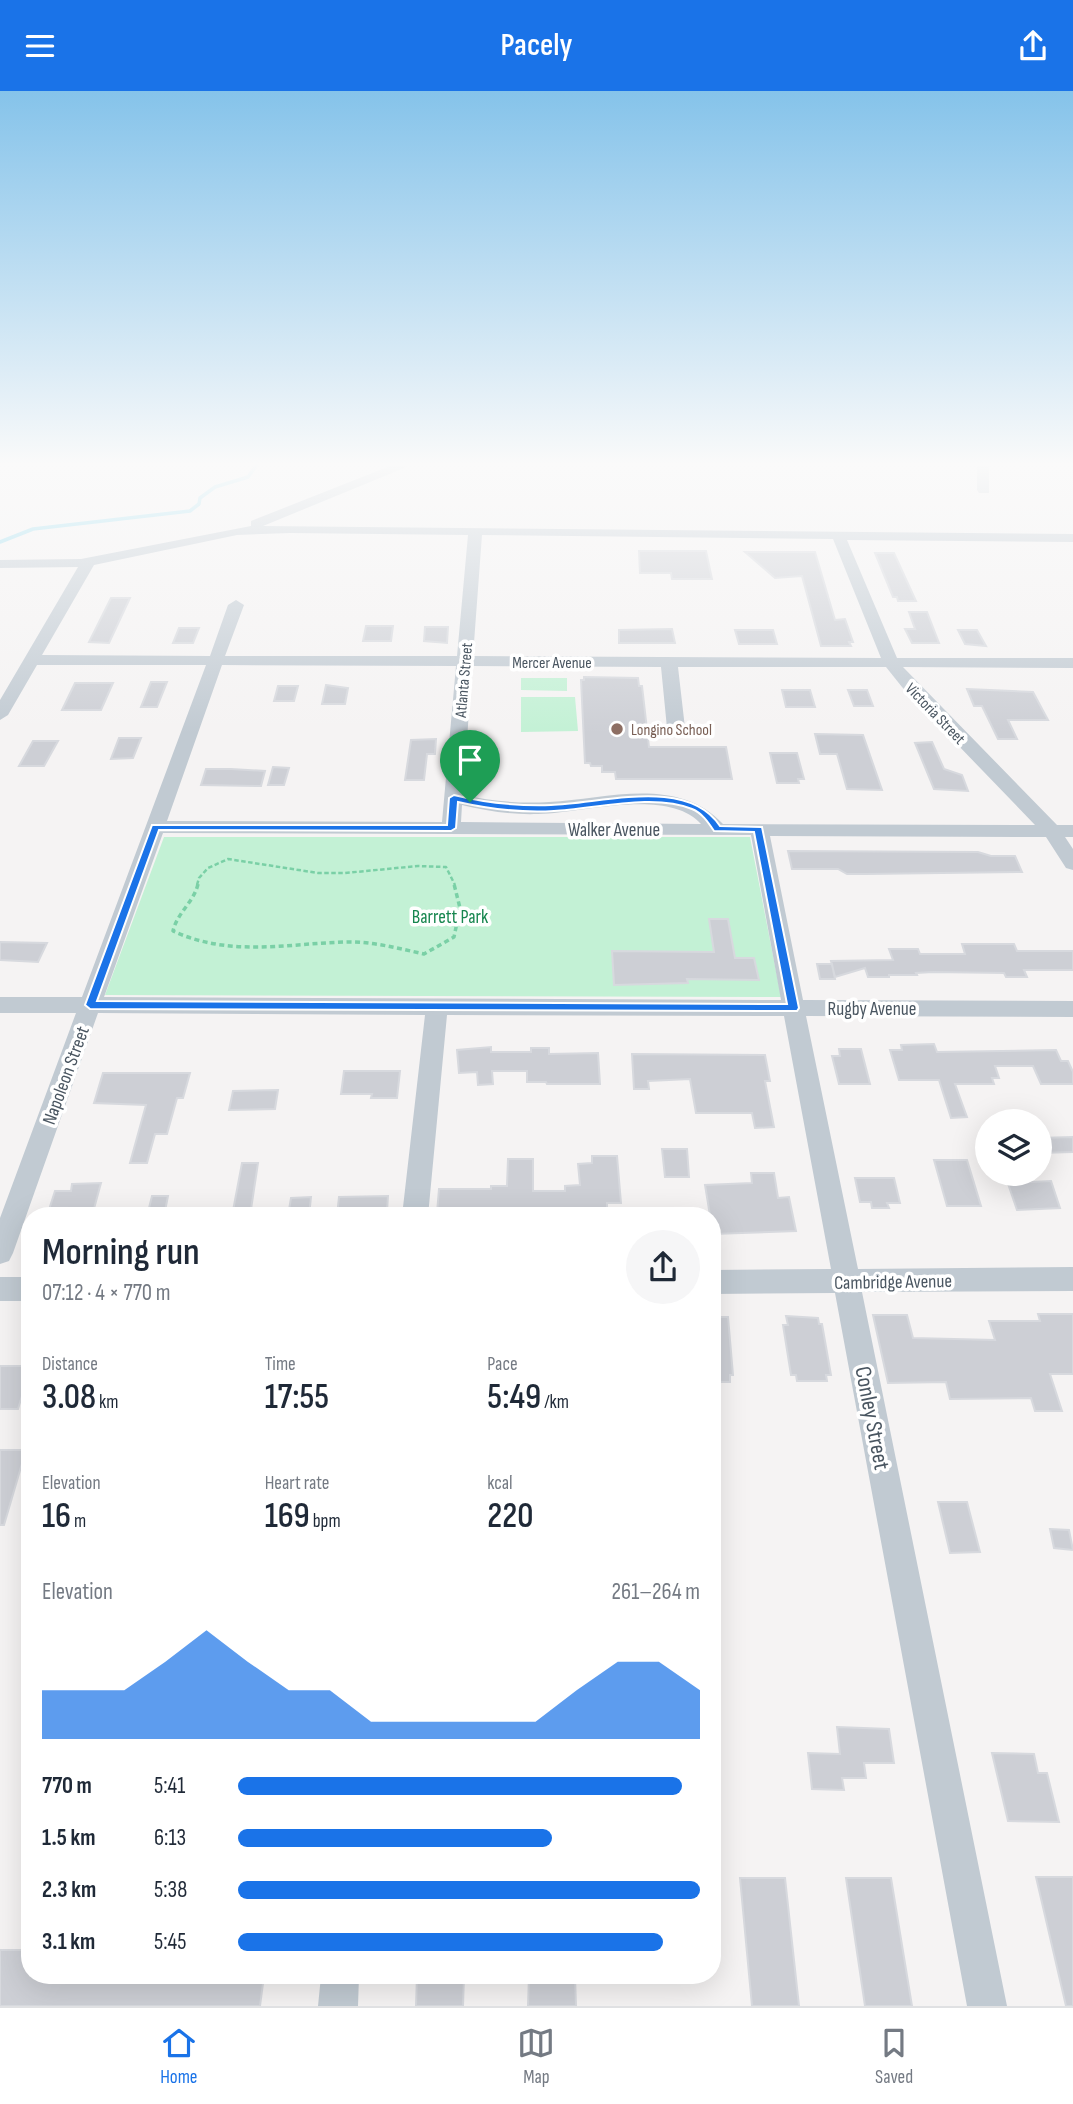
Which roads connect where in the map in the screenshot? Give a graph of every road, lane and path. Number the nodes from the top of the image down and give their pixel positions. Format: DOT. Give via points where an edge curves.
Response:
graph roads {
  1 [pos="120,555"];
  2 [pos="473,555"];
  3 [pos="847,555"];
  4 [pos="88,562"];
  5 [pos="0,564"];
  6 [pos="236,604"];
  7 [pos="32,660"];
  8 [pos="215,661"];
  9 [pos="465,661"];
  10 [pos="669,662"];
  11 [pos="891,663"];
  12 [pos="1073,663"];
  13 [pos="463,682"];
  14 [pos="484,691"];
  15 [pos="0,715"];
  16 [pos="676,728"];
  17 [pos="477,770"];
  18 [pos="454,791"];
  19 [pos="155,827"];
  20 [pos="451,828"];
  21 [pos="717,829"];
  22 [pos="759,829"];
  23 [pos="1051,831"];
  24 [pos="1073,831"];
  25 [pos="1073,864"];
  26 [pos="446,867"];
  27 [pos="0,1005"];
  28 [pos="90,1005"];
  29 [pos="437,1006"];
  30 [pos="793,1008"];
  31 [pos="1073,1009"];
  32 [pos="416,1207"];
  33 [pos="0,1253"];
  34 [pos="1073,1279"];
  35 [pos="846,1281"];
  36 [pos="721,1282"];
  37 [pos="0,1289"];
  38 [pos="21,1289"];
  39 [pos="339,1984"];
  40 [pos="338,2006"];
  41 [pos="987,2006"];
  1 -- 4 [label="street"];
  2 -- 9 [label="street, Atlanta Street"];
  3 -- 11 [label="street, Victoria Street"];
  4 -- 5 [label="street"];
  4 -- 7 [label="street"];
  6 -- 8 [label="street, Napoleon Street"];
  7 -- 8 [label="street, Mercer Avenue"];
  7 -- 15 [label="street"];
  8 -- 9 [label="street, Mercer Avenue"];
  8 -- 19 [label="street, Napoleon Street"];
  9 -- 10 [label="street, Mercer Avenue"];
  9 -- 13 [label="street, Atlanta Street"];
  10 -- 11 [label="street, Mercer Avenue"];
  10 -- 16 [label="street"];
  11 -- 12 [label="street, Mercer Avenue"];
  11 -- 23 [label="street, Victoria Street"];
  13 -- 14 [label="street"];
  13 -- 18 [label="street, Atlanta Street"];
  17 -- 18 [label="street"];
  18 -- 20 [label="street, Atlanta Street"];
  18 -- 21 [label="street" via="496,807 673,801 696,807"];
  19 -- 20 [label="street, Walker Avenue"];
  19 -- 28 [label="street, Napoleon Street"];
  20 -- 21 [label="street, Walker Avenue"];
  21 -- 22 [label="street, Walker Avenue"];
  22 -- 23 [label="street, Walker Avenue"];
  22 -- 30 [label="street, Conley Street"];
  23 -- 24 [label="street, Walker Avenue"];
  23 -- 25 [label="street, Victoria Street"];
  26 -- 26 [label="path" via="428,864 369,873 329,873 228,859 198,878 196,891 173,931 247,949 346,942 424,954 454,937 460,914 459,891"];
  27 -- 28 [label="street, Rugby Avenue"];
  28 -- 29 [label="street, Rugby Avenue"];
  28 -- 33 [label="street, Napoleon Street"];
  29 -- 30 [label="street, Rugby Avenue"];
  29 -- 32 [label="street"];
  30 -- 31 [label="street, Rugby Avenue"];
  30 -- 35 [label="street, Conley Street"];
  34 -- 35 [label="street, Cambridge Avenue"];
  35 -- 36 [label="street, Cambridge Avenue"];
  35 -- 41 [label="street, Conley Street"];
  37 -- 38 [label="street"];
  39 -- 40 [label="street"];
}
